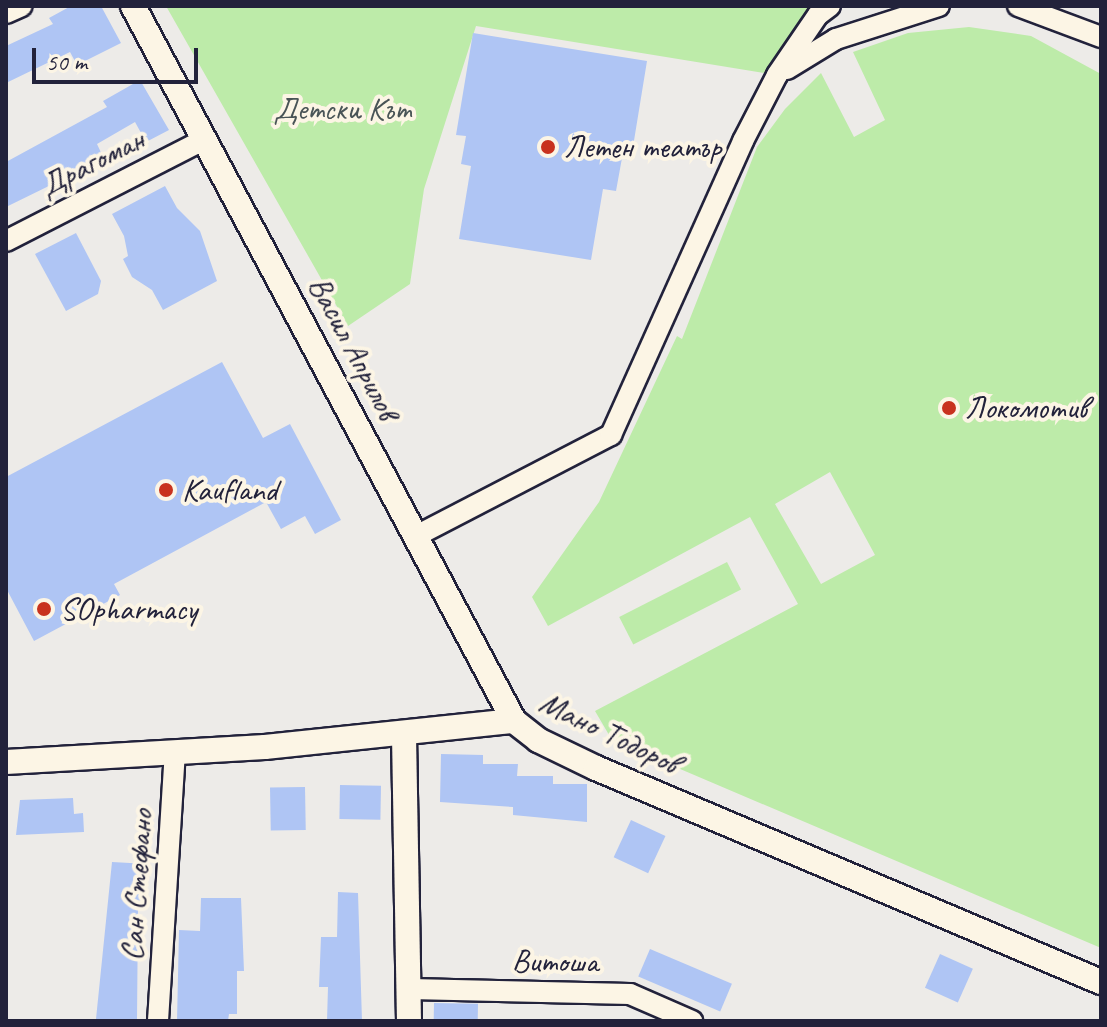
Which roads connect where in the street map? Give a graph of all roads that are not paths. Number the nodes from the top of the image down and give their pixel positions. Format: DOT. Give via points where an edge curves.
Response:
graph roads {
  1 [pos="22,6"];
  2 [pos="133,6"];
  3 [pos="830,6"];
  4 [pos="939,6"];
  5 [pos="1018,6"];
  6 [pos="6,13"];
  7 [pos="1101,37"];
  8 [pos="777,75"];
  9 [pos="205,139"];
  10 [pos="6,241"];
  11 [pos="416,536"];
  12 [pos="514,721"];
  13 [pos="404,735"];
  14 [pos="175,753"];
  15 [pos="6,762"];
  16 [pos="1101,982"];
  17 [pos="410,989"];
  18 [pos="158,1021"];
  19 [pos="409,1021"];
  20 [pos="692,1021"];
  1 -- 6 [label="street"];
  2 -- 9 [label="street, Васил Априлов"];
  3 -- 8 [label="street" via="818,15"];
  4 -- 8 [label="street" via="836,39"];
  5 -- 7 [label="street"];
  8 -- 11 [label="street" via="611,435"];
  9 -- 10 [label="street, Драгоман"];
  9 -- 11 [label="street, Васил Априлов"];
  11 -- 12 [label="street, Васил Априлов"];
  12 -- 13 [label="street, Мано Тодоров"];
  12 -- 16 [label="street, Мано Тодоров" via="538,740 596,768"];
  13 -- 14 [label="street, Мано Тодоров"];
  13 -- 17 [label="street"];
  14 -- 15 [label="street, Мано Тодоров"];
  14 -- 18 [label="street, Сан Стефано"];
  17 -- 19 [label="street"];
  17 -- 20 [label="street, Витоша" via="630,994"];
}
